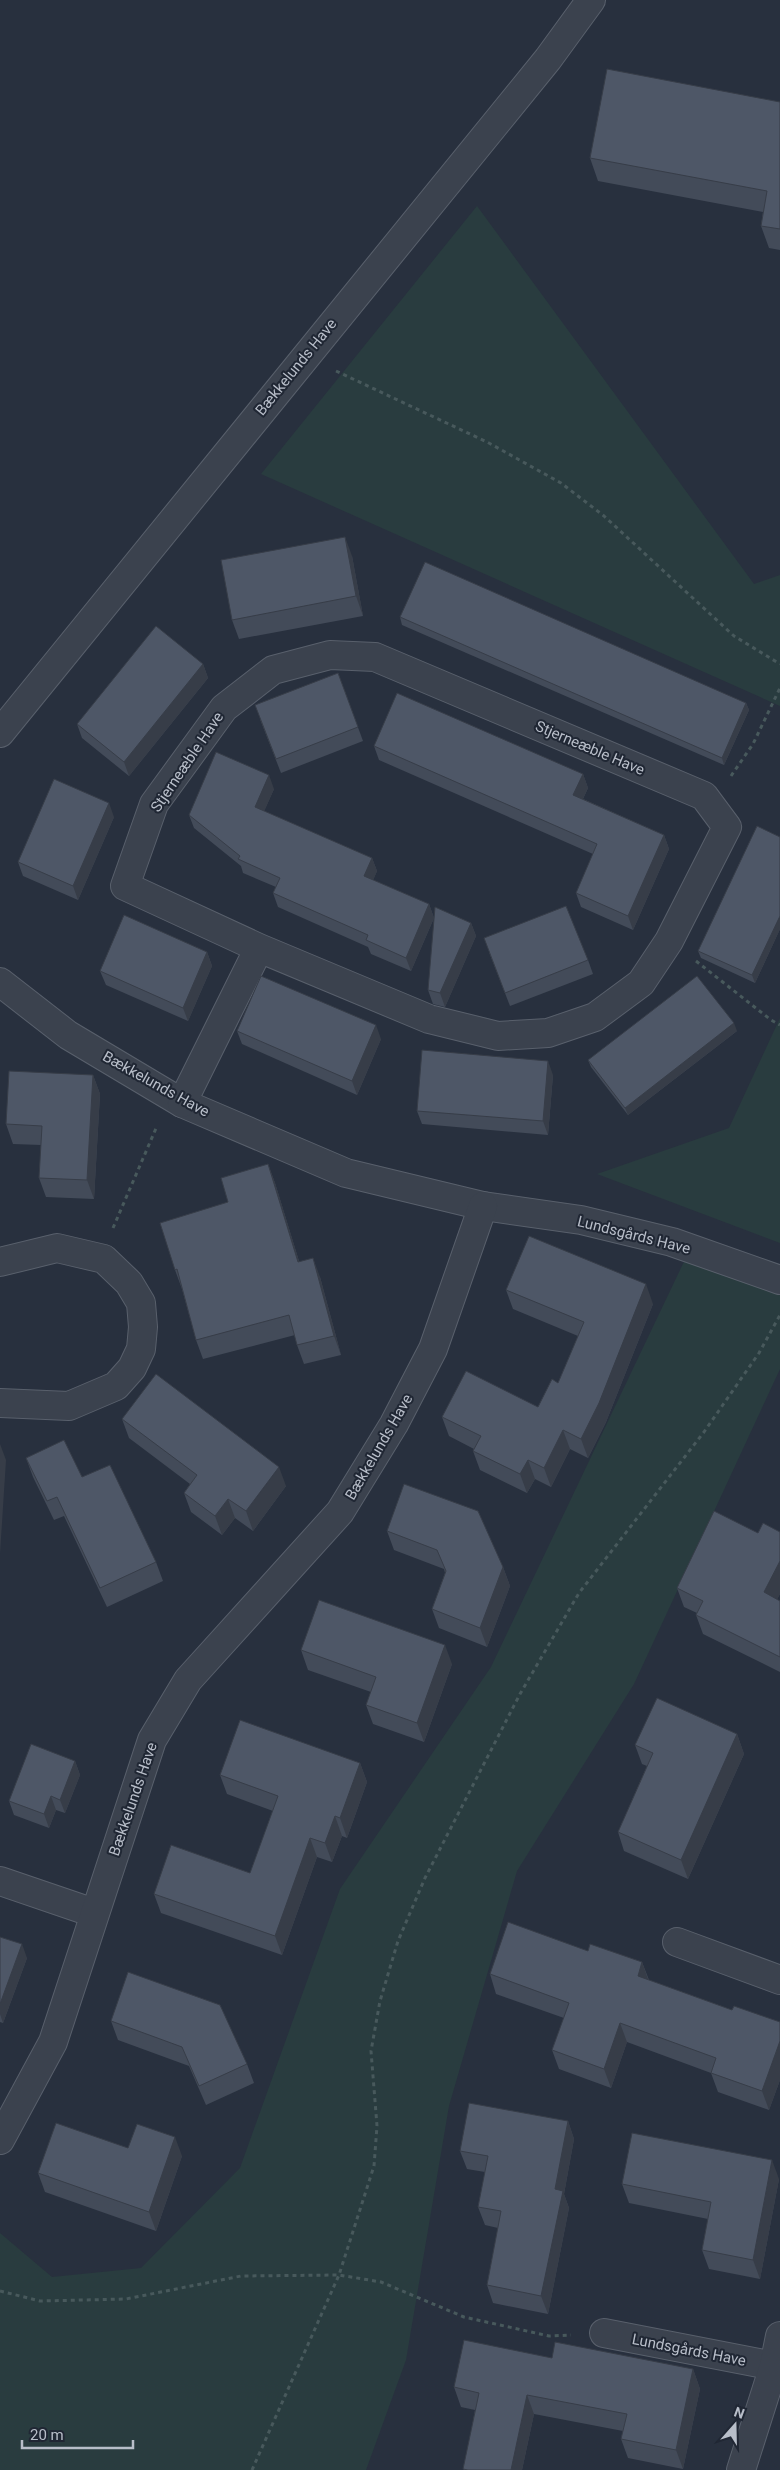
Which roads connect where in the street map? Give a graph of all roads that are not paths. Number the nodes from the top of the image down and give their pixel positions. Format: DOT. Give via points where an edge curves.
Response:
graph roads {
  1 [pos="591,0"];
  2 [pos="0,733"];
  3 [pos="260,948"];
  4 [pos="0,982"];
  5 [pos="176,1099"];
  6 [pos="483,1206"];
  7 [pos="0,1262"];
  8 [pos="780,1280"];
  9 [pos="0,1403"];
  10 [pos="0,1881"];
  11 [pos="94,1913"];
  12 [pos="677,1942"];
  13 [pos="780,1980"];
  14 [pos="0,2140"];
  15 [pos="604,2334"];
  16 [pos="780,2336"];
  17 [pos="774,2366"];
  18 [pos="742,2470"];
  1 -- 2 [label="street, Bækkelunds Have" via="548,59"];
  3 -- 3 [label="street, Stjerneæble Have" via="429,1018 498,1036 548,1033 595,1017 641,983 670,940 727,827 704,796 375,657 330,655 273,670 224,708 154,804 125,886"];
  3 -- 5 [label="street"];
  4 -- 5 [label="street, Bækkelunds Have" via="68,1034"];
  5 -- 6 [label="street, Bækkelunds Have" via="346,1173"];
  6 -- 8 [label="street, Lundsgårds Have" via="581,1220 672,1242"];
  6 -- 11 [label="street, Bækkelunds Have" via="433,1349 394,1424 340,1512 188,1680 152,1740"];
  7 -- 9 [label="street" via="57,1248 101,1258 128,1283 141,1304 143,1327 141,1349 132,1368 116,1386 69,1406"];
  10 -- 11 [label="street"];
  11 -- 14 [label="street, Bækkelunds Have" via="53,2042"];
  12 -- 13 [label="street"];
  15 -- 17 [label="street, Lundsgårds Have"];
  16 -- 17 [label="street"];
  17 -- 18 [label="street"];
}
